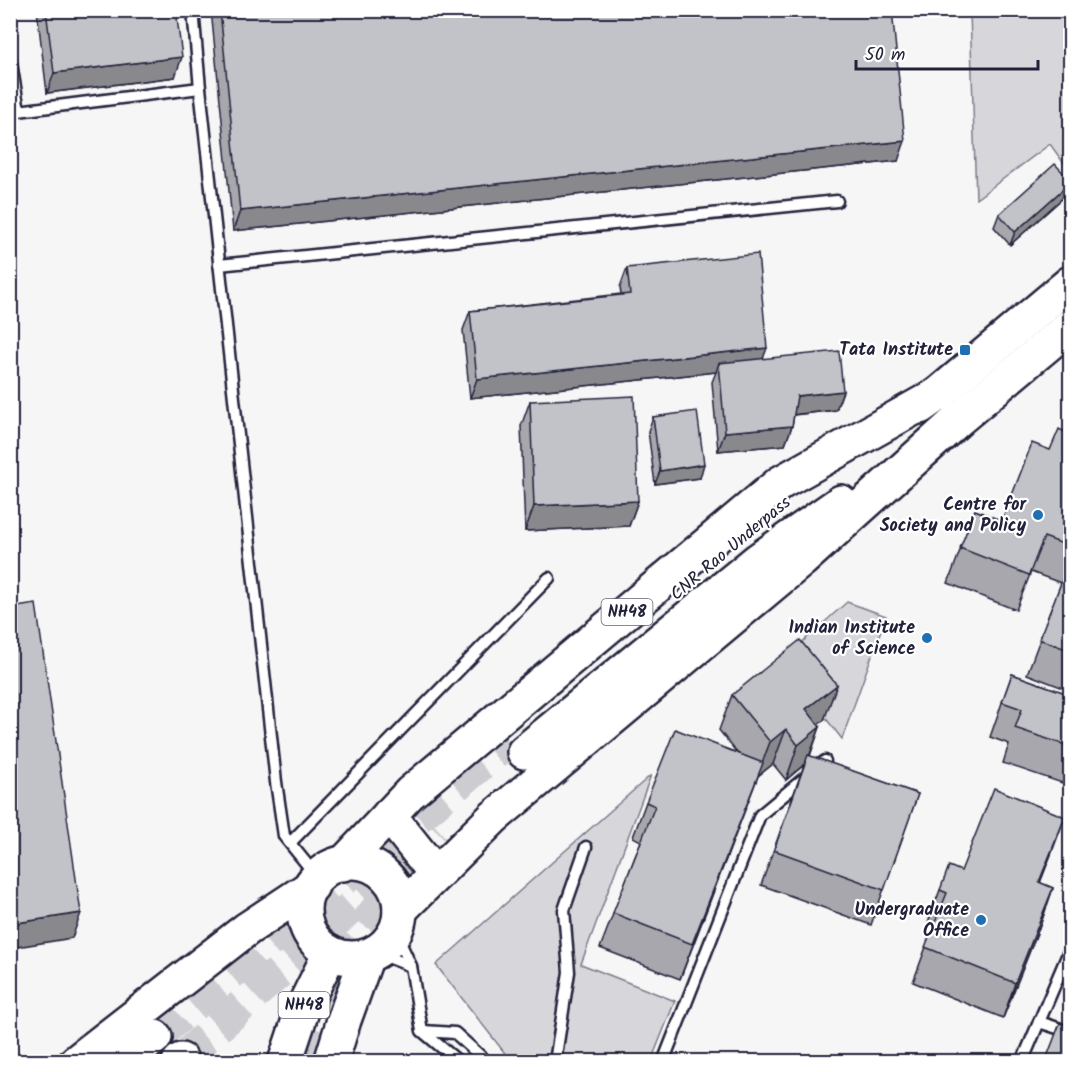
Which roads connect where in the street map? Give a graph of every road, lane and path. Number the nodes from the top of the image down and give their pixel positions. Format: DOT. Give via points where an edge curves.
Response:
graph roads {
  1 [pos="193,10"];
  2 [pos="10,57"];
  3 [pos="200,88"];
  4 [pos="15,111"];
  5 [pos="837,201"];
  6 [pos="219,265"];
  7 [pos="1071,283"];
  8 [pos="1071,326"];
  9 [pos="937,395"];
  10 [pos="960,418"];
  11 [pos="549,578"];
  12 [pos="825,761"];
  13 [pos="389,815"];
  14 [pos="290,843"];
  15 [pos="586,847"];
  16 [pos="436,874"];
  17 [pos="324,876"];
  18 [pos="384,937"];
  19 [pos="1071,949"];
  20 [pos="330,953"];
  21 [pos="411,966"];
  22 [pos="1039,1022"];
  23 [pos="422,1031"];
  24 [pos="1071,1032"];
  25 [pos="155,1037"];
  26 [pos="76,1062"];
  27 [pos="124,1062"];
  28 [pos="285,1062"];
  29 [pos="331,1062"];
  30 [pos="459,1062"];
  31 [pos="487,1062"];
  32 [pos="555,1062"];
  33 [pos="663,1062"];
  34 [pos="1022,1062"];
  1 -- 3 [label="lane"];
  2 -- 4 [label="lane"];
  3 -- 4 [label="lane"];
  3 -- 6 [label="lane"];
  5 -- 6 [label="lane"];
  6 -- 14 [label="lane" via="276,782 284,836"];
  7 -- 9 [label="highway, NH48"];
  8 -- 10 [label="highway, NH48"];
  9 -- 10 [label="highway, CNR Rao Underpass" via="786,501 516,746 758,560"];
  9 -- 13 [label="highway, NH48" via="780,483 410,793"];
  10 -- 16 [label="highway, NH48" via="802,560 494,817"];
  11 -- 14 [label="lane"];
  12 -- 33 [label="lane" via="760,815"];
  13 -- 16 [label="highway"];
  13 -- 17 [label="highway, NH48"];
  14 -- 17 [label="lane"];
  15 -- 32 [label="lane" via="564,910 569,972"];
  16 -- 18 [label="highway, NH48"];
  17 -- 18 [label="highway" via="351,862 366,864 390,881 397,894"];
  17 -- 20 [label="highway, NH48" via="306,896 304,911 314,939"];
  17 -- 26 [label="highway" via="248,929"];
  18 -- 20 [label="highway" via="352,958"];
  18 -- 21 [label="lane"];
  18 -- 21 [label="lane"];
  18 -- 29 [label="highway, NH48" via="344,1020"];
  19 -- 22 [label="lane"];
  20 -- 28 [label="highway, NH48" via="303,1008"];
  21 -- 23 [label="lane"];
  22 -- 24 [label="lane"];
  22 -- 34 [label="lane"];
  23 -- 30 [label="lane"];
  23 -- 31 [label="lane" via="455,1033"];
  25 -- 27 [label="highway"];
}
